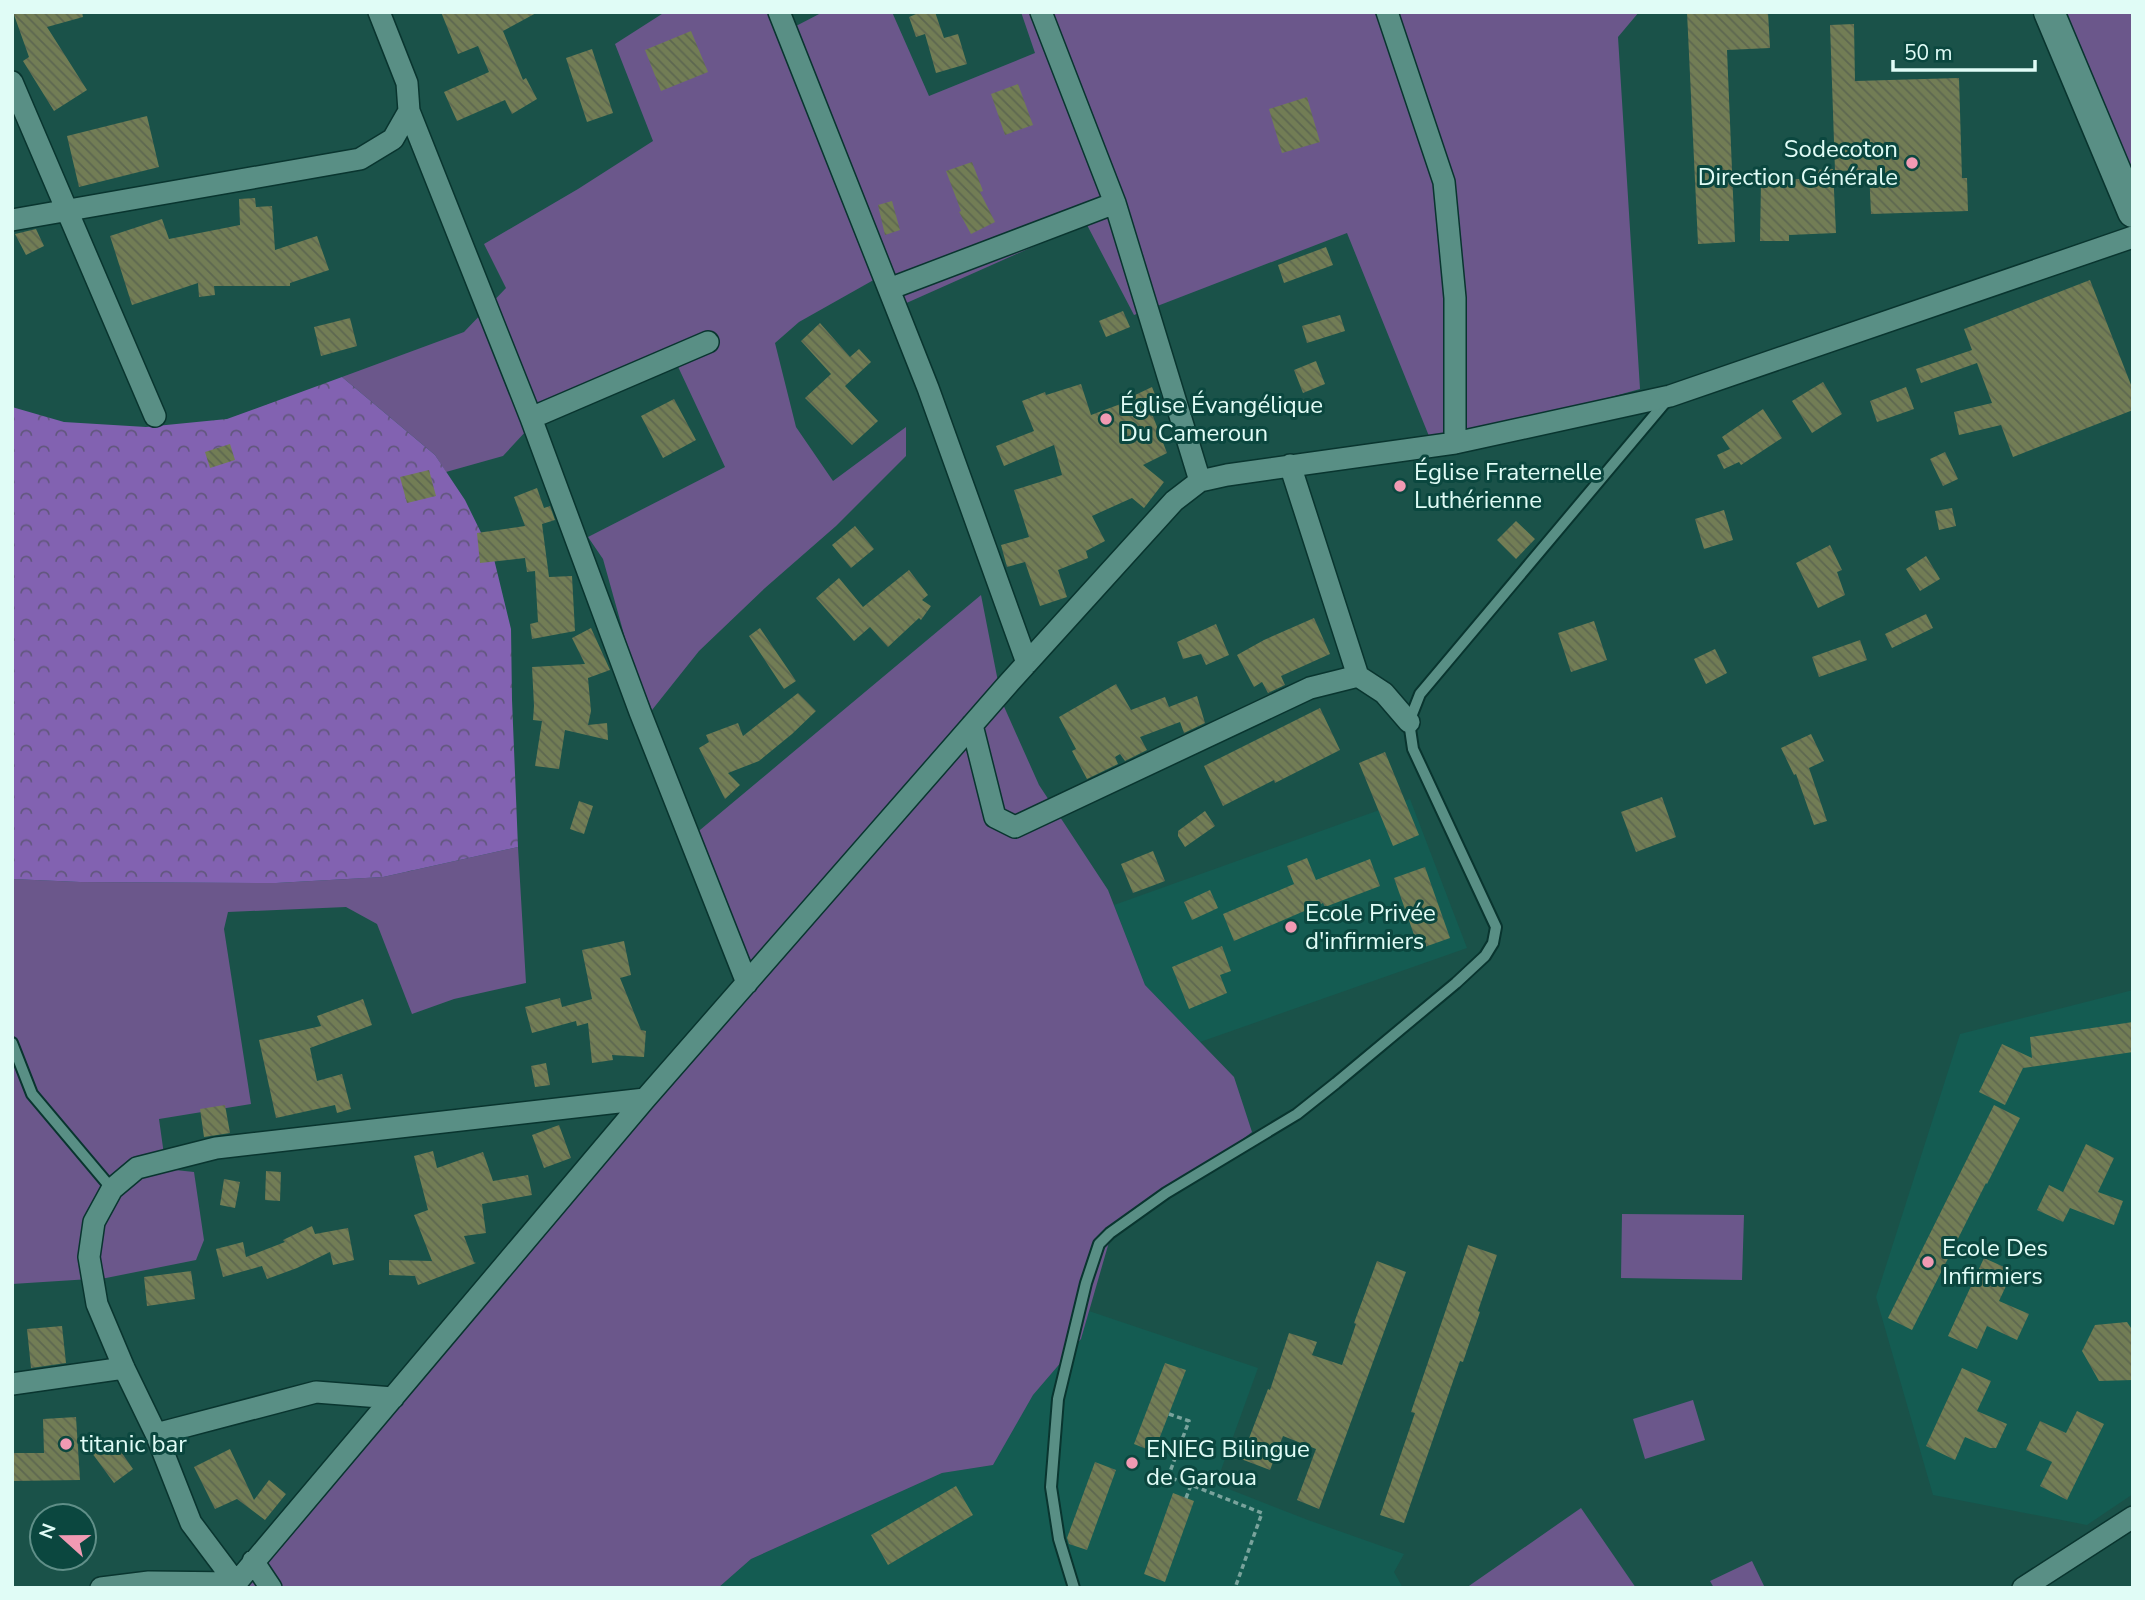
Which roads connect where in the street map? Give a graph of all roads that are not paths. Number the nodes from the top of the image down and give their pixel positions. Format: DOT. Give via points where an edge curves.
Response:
graph roads {
  1 [pos="379,12"];
  2 [pos="779,12"];
  3 [pos="1041,12"];
  4 [pos="1387,12"];
  5 [pos="2049,12"];
  6 [pos="12,82"];
  7 [pos="409,111"];
  8 [pos="1115,203"];
  9 [pos="68,211"];
  10 [pos="2133,212"];
  11 [pos="12,220"];
  12 [pos="2133,237"];
  13 [pos="889,289"];
  14 [pos="708,342"];
  15 [pos="1670,396"];
  16 [pos="155,416"];
  17 [pos="531,418"];
  18 [pos="1455,443"];
  19 [pos="1290,465"];
  20 [pos="1200,481"];
  21 [pos="1027,663"];
  22 [pos="1358,676"];
  23 [pos="1409,722"];
  24 [pos="972,725"];
  25 [pos="747,983"];
  26 [pos="12,1043"];
  27 [pos="645,1099"];
  28 [pos="112,1189"];
  29 [pos="124,1368"];
  30 [pos="12,1384"];
  31 [pos="393,1398"];
  32 [pos="156,1434"];
  33 [pos="2133,1517"];
  34 [pos="253,1561"];
  35 [pos="234,1585"];
  36 [pos="101,1588"];
  37 [pos="271,1588"];
  38 [pos="1074,1588"];
  39 [pos="2023,1588"];
  1 -- 7 [label="street" via="407,83"];
  2 -- 13 [label="street"];
  3 -- 8 [label="street"];
  4 -- 18 [label="street" via="1444,182 1455,298"];
  5 -- 10 [label="main road"];
  6 -- 9 [label="street"];
  7 -- 9 [label="street" via="393,139 360,159"];
  7 -- 17 [label="street"];
  8 -- 13 [label="street"];
  8 -- 20 [label="street"];
  9 -- 11 [label="street"];
  9 -- 16 [label="street"];
  12 -- 15 [label="street"];
  13 -- 21 [label="street"];
  14 -- 17 [label="street"];
  15 -- 18 [label="street"];
  15 -- 23 [label="lane" via="1420,694"];
  17 -- 25 [label="street"];
  18 -- 19 [label="street"];
  19 -- 20 [label="street"];
  19 -- 22 [label="street"];
  20 -- 21 [label="street" via="1174,500"];
  21 -- 24 [label="street"];
  22 -- 23 [label="street" via="1384,693"];
  22 -- 24 [label="street" via="1310,688 1014,827 995,817"];
  23 -- 38 [label="lane" via="1413,749 1496,927 1493,943 1456,983 1297,1114 1166,1193 1099,1244 1058,1399 1051,1487 1059,1539"];
  24 -- 25 [label="street"];
  25 -- 27 [label="street"];
  26 -- 28 [label="lane" via="32,1094"];
  27 -- 28 [label="street" via="216,1148 137,1168"];
  27 -- 31 [label="street"];
  28 -- 29 [label="street" via="94,1222 89,1257 97,1304"];
  29 -- 30 [label="street"];
  29 -- 32 [label="street"];
  31 -- 32 [label="street" via="316,1392"];
  31 -- 34 [label="street"];
  32 -- 35 [label="street" via="191,1523"];
  33 -- 39 [label="street"];
  34 -- 35 [label="street"];
  34 -- 37 [label="street"];
  35 -- 36 [label="street" via="149,1582"];
}
